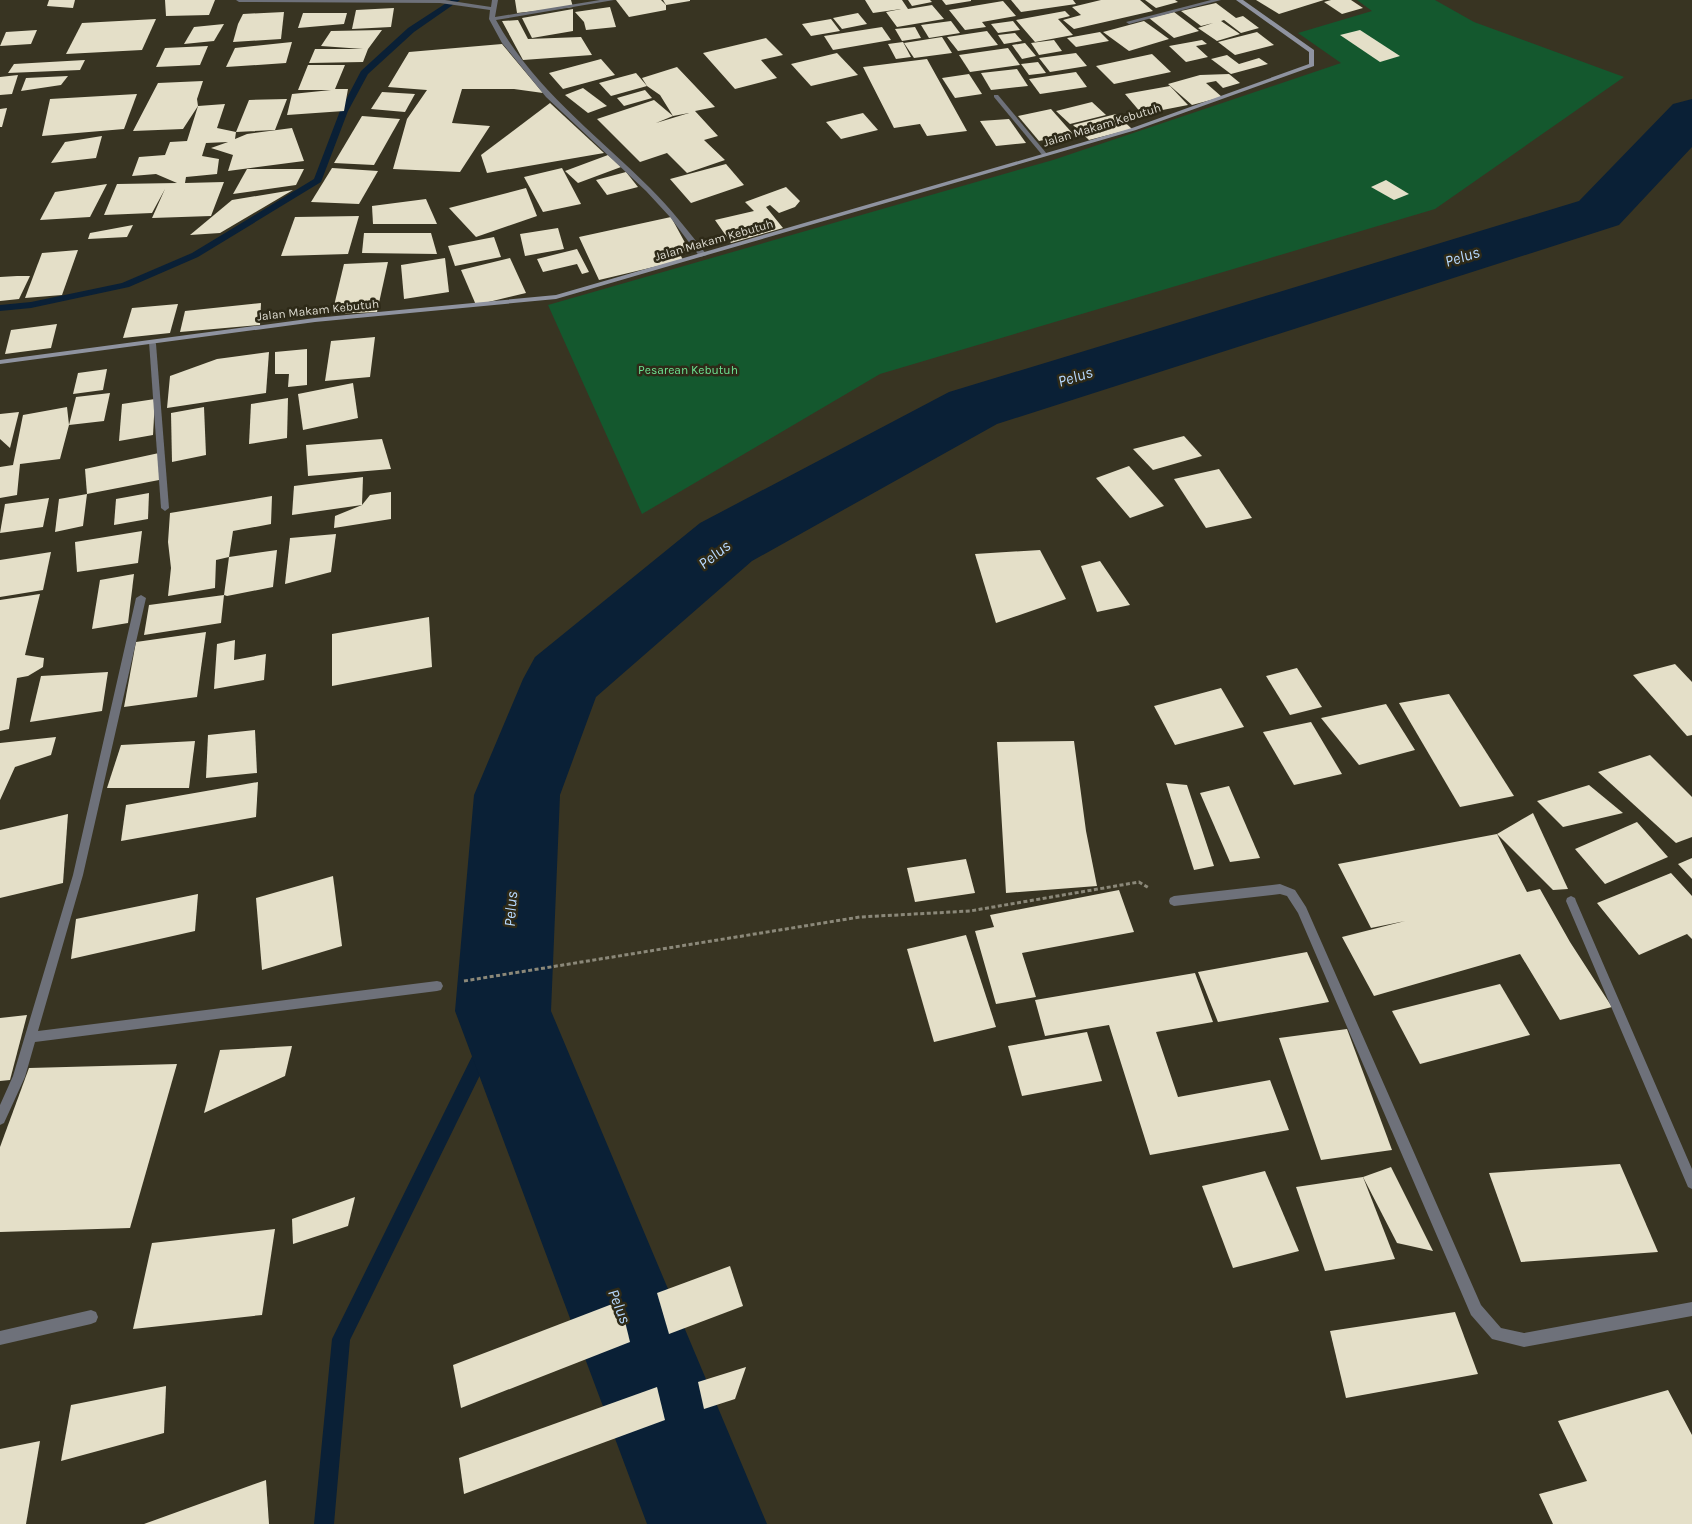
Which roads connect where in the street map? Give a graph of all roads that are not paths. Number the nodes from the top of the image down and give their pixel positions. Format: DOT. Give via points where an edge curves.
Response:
graph roads {
  1 [pos="239,0"];
  2 [pos="440,0"];
  3 [pos="495,0"];
  4 [pos="611,0"];
  5 [pos="1218,0"];
  6 [pos="1239,0"];
  7 [pos="493,9"];
  8 [pos="492,19"];
  9 [pos="1129,22"];
  10 [pos="996,96"];
  11 [pos="1045,155"];
  12 [pos="703,255"];
  13 [pos="152,344"];
  14 [pos="0,362"];
  15 [pos="165,508"];
  16 [pos="141,598"];
  17 [pos="1174,901"];
  18 [pos="1571,901"];
  19 [pos="437,986"];
  20 [pos="31,1037"];
  21 [pos="0,1119"];
  22 [pos="1692,1183"];
  23 [pos="1692,1309"];
  24 [pos="91,1317"];
  25 [pos="0,1338"];
  1 -- 2 [label="street"];
  2 -- 7 [label="street"];
  3 -- 7 [label="street"];
  4 -- 8 [label="street"];
  5 -- 9 [label="street"];
  6 -- 11 [label="street, Jalan Makam Kebutuh" via="1312,51 1312,65 1134,129"];
  7 -- 8 [label="street"];
  8 -- 12 [label="street" via="505,43 548,96 648,190"];
  10 -- 11 [label="street"];
  11 -- 12 [label="street, Jalan Makam Kebutuh"];
  12 -- 13 [label="street, Jalan Makam Kebutuh" via="556,297 315,320"];
  13 -- 14 [label="street, Jalan Makam Kebutuh"];
  13 -- 15 [label="street"];
  16 -- 20 [label="street" via="78,876"];
  17 -- 23 [label="street" via="1280,889 1291,893 1302,910 1476,1310 1497,1334 1524,1340"];
  18 -- 22 [label="street"];
  19 -- 20 [label="street"];
  20 -- 21 [label="street" via="19,1077"];
  24 -- 25 [label="street"];
}
